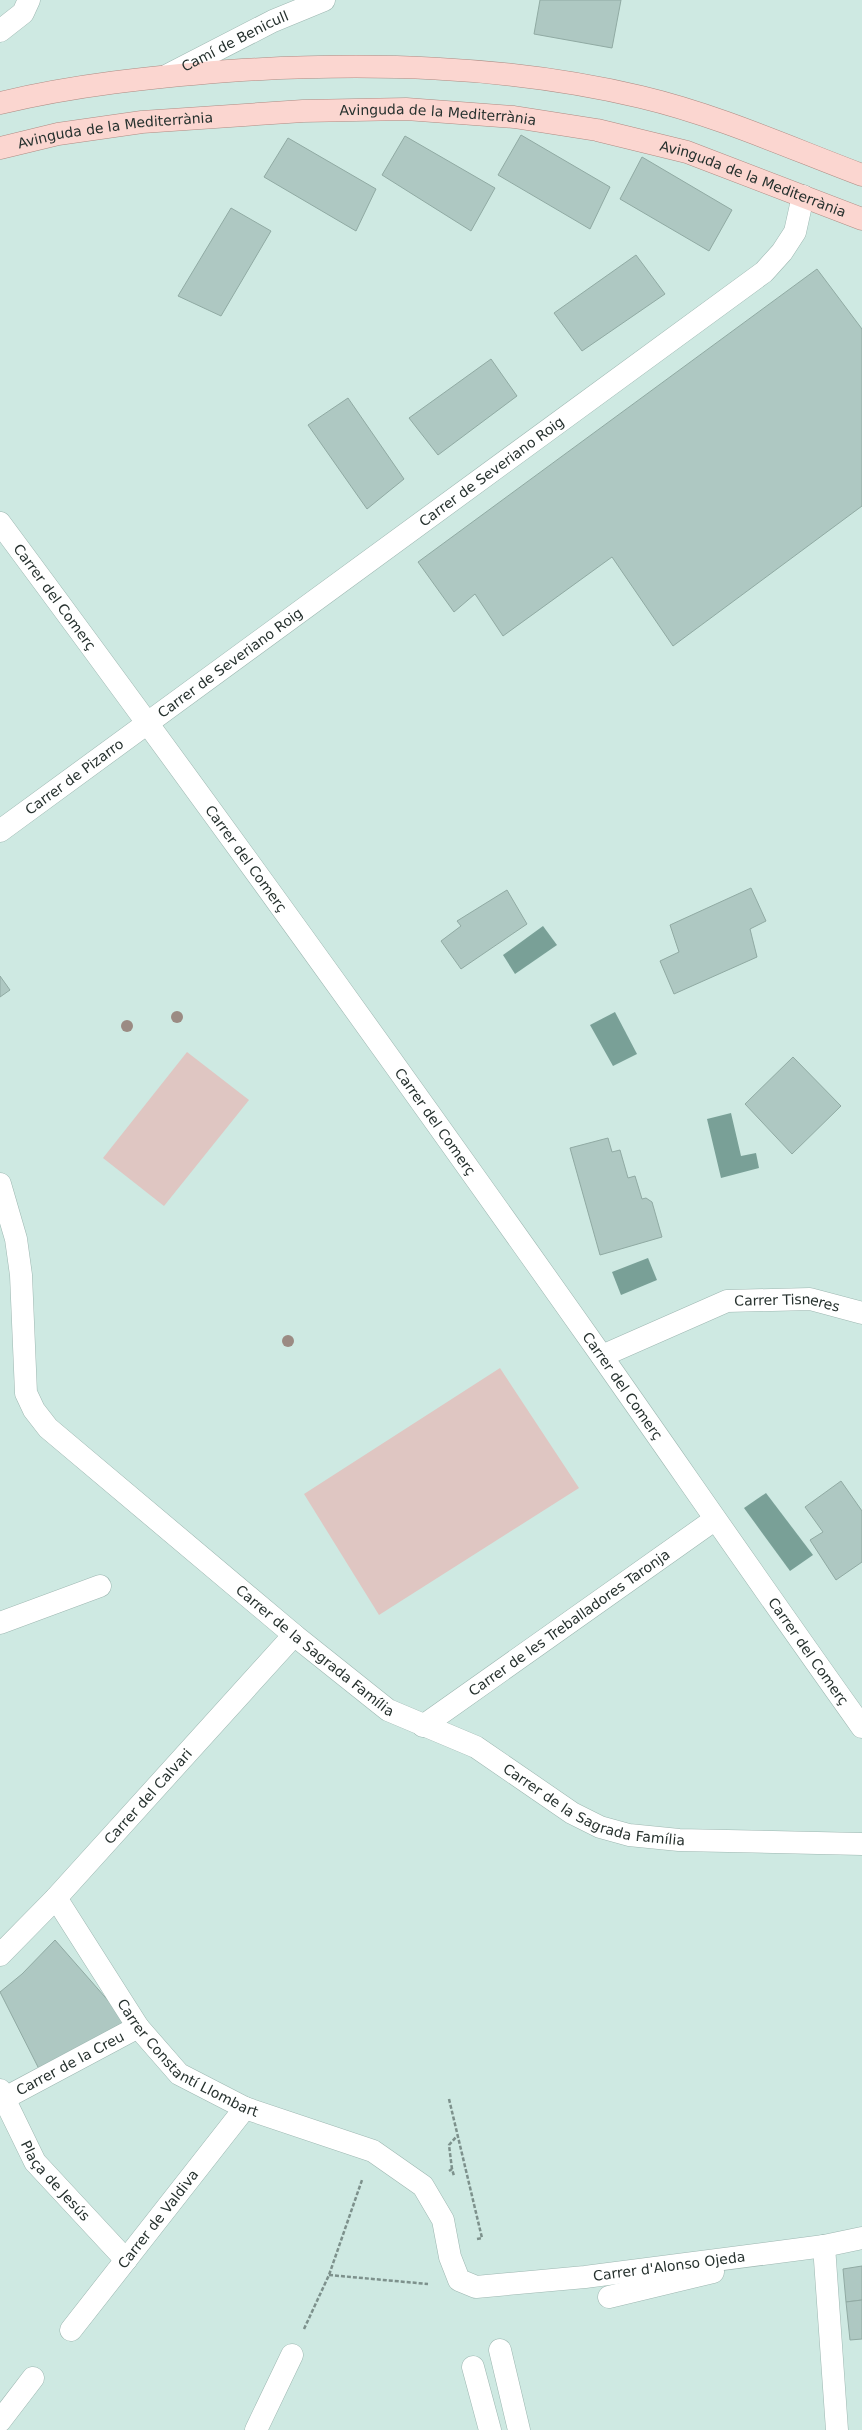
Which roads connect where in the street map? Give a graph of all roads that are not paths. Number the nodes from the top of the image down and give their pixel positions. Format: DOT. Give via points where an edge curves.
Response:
graph roads {
  1 [pos="29,0"];
  2 [pos="324,0"];
  3 [pos="0,31"];
  4 [pos="168,75"];
  5 [pos="0,103"];
  6 [pos="0,148"];
  7 [pos="862,175"];
  8 [pos="803,196"];
  9 [pos="862,219"];
  10 [pos="0,523"];
  11 [pos="147,722"];
  12 [pos="0,831"];
  13 [pos="0,1184"];
  14 [pos="862,1312"];
  15 [pos="602,1356"];
  16 [pos="714,1520"];
  17 [pos="100,1586"];
  18 [pos="0,1623"];
  19 [pos="294,1635"];
  20 [pos="423,1726"];
  21 [pos="862,1727"];
  22 [pos="862,1844"];
  23 [pos="56,1898"];
  24 [pos="0,1955"];
  25 [pos="138,2027"];
  26 [pos="1,2094"];
  27 [pos="245,2108"];
  28 [pos="862,2238"];
  29 [pos="824,2246"];
  30 [pos="752,2255"];
  31 [pos="126,2260"];
  32 [pos="476,2288"];
  33 [pos="609,2298"];
  34 [pos="71,2330"];
  35 [pos="500,2350"];
  36 [pos="292,2355"];
  37 [pos="473,2367"];
  38 [pos="34,2378"];
  39 [pos="0,2421"];
  40 [pos="256,2430"];
  41 [pos="490,2430"];
  42 [pos="518,2430"];
  43 [pos="837,2430"];
  1 -- 3 [label="street" via="23,12"];
  2 -- 4 [label="street, Camí de Benicull" via="273,21"];
  4 -- 5 [label="main road" via="33,95"];
  4 -- 7 [label="main road" via="290,67 428,68 507,73 642,97 697,113"];
  6 -- 8 [label="main road, Avinguda de la Mediterrània" via="58,134 142,122 303,111 406,109 514,117 597,130 688,152"];
  8 -- 9 [label="main road, Avinguda de la Mediterrània"];
  8 -- 11 [label="street, Carrer de Severiano Roig" via="796,232 764,272"];
  10 -- 11 [label="street, Carrer del Comerç"];
  11 -- 12 [label="street, Carrer de Pizarro"];
  11 -- 15 [label="street, Carrer del Comerç"];
  13 -- 19 [label="street, Carrer de la Sagrada Família" via="16,1239 21,1275 26,1393 34,1410 48,1428"];
  14 -- 15 [label="street, Carrer Tisneres" via="810,1299 727,1301"];
  15 -- 16 [label="street, Carrer del Comerç"];
  16 -- 20 [label="street, Carrer de les Treballadores Taronja"];
  16 -- 21 [label="street, Carrer del Comerç"];
  17 -- 18 [label="street"];
  19 -- 20 [label="street, Carrer de la Sagrada Família" via="388,1710"];
  19 -- 23 [label="street, Carrer del Calvari"];
  20 -- 22 [label="street, Carrer de la Sagrada Família" via="476,1747 572,1813 600,1827 629,1835 679,1840"];
  23 -- 24 [label="street, Carrer del Calvari"];
  23 -- 25 [label="street, Carrer Constantí Llombart"];
  25 -- 26 [label="street, Carrer de la Creu"];
  25 -- 27 [label="street, Carrer Constantí Llombart" via="180,2074"];
  26 -- 31 [label="street, Plaça de Jesús" via="35,2162"];
  27 -- 31 [label="street, Carrer de Valdiva"];
  27 -- 32 [label="street, Carrer Constantí Llombart" via="373,2150 423,2186 443,2220 450,2257 459,2280"];
  28 -- 29 [label="street, Carrer d'Alonso Ojeda"];
  29 -- 30 [label="street, Carrer d'Alonso Ojeda"];
  29 -- 43 [label="street"];
  30 -- 32 [label="street, Carrer d'Alonso Ojeda" via="584,2278"];
  30 -- 33 [label="street" via="728,2269"];
  31 -- 34 [label="street, Carrer de Valdiva"];
  35 -- 42 [label="street"];
  36 -- 40 [label="street"];
  37 -- 41 [label="street"];
  38 -- 39 [label="street"];
}
